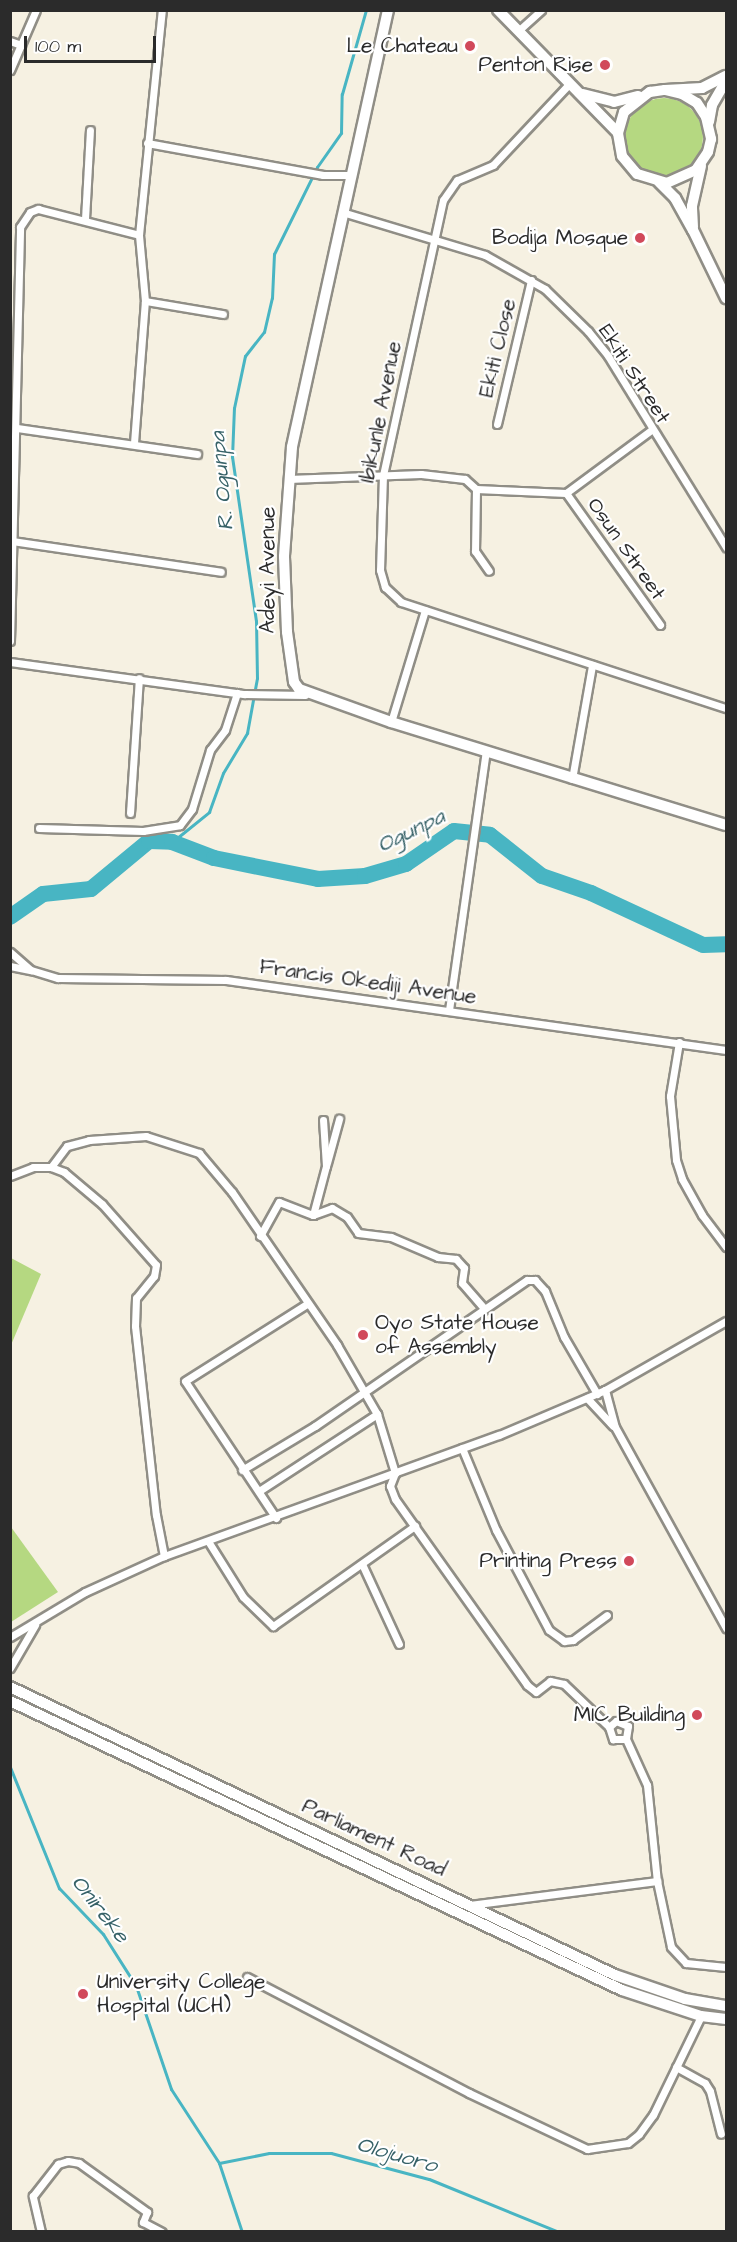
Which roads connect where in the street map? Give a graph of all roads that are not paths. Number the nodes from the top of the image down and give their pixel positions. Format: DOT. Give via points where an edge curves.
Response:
graph roads {
  1 [pos="36,10"];
  2 [pos="162,10"];
  3 [pos="388,10"];
  4 [pos="498,10"];
  5 [pos="541,10"];
  6 [pos="518,31"];
  7 [pos="10,41"];
  8 [pos="21,45"];
  9 [pos="10,70"];
  10 [pos="726,76"];
  11 [pos="726,81"];
  12 [pos="570,83"];
  13 [pos="666,90"];
  14 [pos="650,92"];
  15 [pos="580,93"];
  16 [pos="709,125"];
  17 [pos="90,130"];
  18 [pos="618,133"];
  19 [pos="147,144"];
  20 [pos="702,164"];
  21 [pos="351,175"];
  22 [pos="659,182"];
  23 [pos="342,212"];
  24 [pos="85,219"];
  25 [pos="693,230"];
  26 [pos="139,235"];
  27 [pos="433,238"];
  28 [pos="531,280"];
  29 [pos="726,298"];
  30 [pos="145,301"];
  31 [pos="223,314"];
  32 [pos="497,424"];
  33 [pos="17,428"];
  34 [pos="651,430"];
  35 [pos="134,443"];
  36 [pos="197,454"];
  37 [pos="383,475"];
  38 [pos="288,479"];
  39 [pos="476,489"];
  40 [pos="566,493"];
  41 [pos="12,541"];
  42 [pos="726,547"];
  43 [pos="489,571"];
  44 [pos="221,572"];
  45 [pos="425,610"];
  46 [pos="660,625"];
  47 [pos="10,641"];
  48 [pos="10,662"];
  49 [pos="592,665"];
  50 [pos="139,678"];
  51 [pos="241,693"];
  52 [pos="318,697"];
  53 [pos="726,708"];
  54 [pos="391,722"];
  55 [pos="486,751"];
  56 [pos="572,779"];
  57 [pos="130,813"];
  58 [pos="726,825"];
  59 [pos="39,828"];
  60 [pos="10,952"];
  61 [pos="10,966"];
  62 [pos="31,970"];
  63 [pos="449,1010"];
  64 [pos="679,1042"];
  65 [pos="726,1050"];
  66 [pos="339,1119"];
  67 [pos="323,1120"];
  68 [pos="326,1166"];
  69 [pos="51,1167"];
  70 [pos="10,1176"];
  71 [pos="313,1215"];
  72 [pos="260,1236"];
  73 [pos="726,1247"];
  74 [pos="307,1304"];
  75 [pos="484,1308"];
  76 [pos="726,1320"];
  77 [pos="364,1390"];
  78 [pos="601,1392"];
  79 [pos="587,1398"];
  80 [pos="377,1414"];
  81 [pos="615,1427"];
  82 [pos="462,1448"];
  83 [pos="242,1470"];
  84 [pos="395,1473"];
  85 [pos="259,1491"];
  86 [pos="276,1518"];
  87 [pos="414,1526"];
  88 [pos="208,1541"];
  89 [pos="164,1556"];
  90 [pos="362,1564"];
  91 [pos="607,1615"];
  92 [pos="36,1623"];
  93 [pos="726,1628"];
  94 [pos="10,1637"];
  95 [pos="399,1644"];
  96 [pos="10,1668"];
  97 [pos="10,1687"];
  98 [pos="10,1701"];
  99 [pos="609,1727"];
  100 [pos="626,1739"];
  101 [pos="657,1881"];
  102 [pos="464,1908"];
  103 [pos="726,1967"];
  104 [pos="247,1977"];
  105 [pos="726,2006"];
  106 [pos="701,2016"];
  107 [pos="726,2019"];
  108 [pos="676,2067"];
  109 [pos="721,2134"];
  110 [pos="41,2232"];
  111 [pos="162,2232"];
  1 -- 8 [label="street"];
  2 -- 19 [label="street"];
  3 -- 21 [label="main road, Adeyi Avenue"];
  4 -- 6 [label="main road"];
  5 -- 6 [label="street"];
  6 -- 12 [label="main road"];
  7 -- 8 [label="street"];
  8 -- 9 [label="street"];
  10 -- 13 [label="main road" via="702,88"];
  11 -- 16 [label="main road" via="712,105"];
  12 -- 15 [label="main road"];
  12 -- 27 [label="street, Ibikunle Avenue" via="493,165 464,176 449,189"];
  13 -- 14 [label="main road"];
  13 -- 16 [label="main road" via="697,103"];
  14 -- 15 [label="main road" via="614,102"];
  14 -- 18 [label="main road" via="631,103"];
  15 -- 18 [label="main road"];
  16 -- 20 [label="main road" via="708,152"];
  17 -- 24 [label="street"];
  18 -- 22 [label="main road" via="618,144 628,166"];
  19 -- 21 [label="street" via="323,175"];
  19 -- 26 [label="street"];
  20 -- 22 [label="main road" via="683,179"];
  20 -- 25 [label="main road" via="692,206"];
  21 -- 23 [label="main road, Adeyi Avenue"];
  22 -- 25 [label="main road" via="675,198"];
  23 -- 27 [label="street, Ekiti Street"];
  23 -- 38 [label="main road, Adeyi Avenue" via="298,413"];
  24 -- 26 [label="street"];
  24 -- 33 [label="street" via="38,209 30,212 20,226"];
  25 -- 29 [label="main road"];
  26 -- 30 [label="street"];
  27 -- 28 [label="street, Ekiti Street" via="485,255"];
  27 -- 37 [label="street, Ibikunle Avenue"];
  28 -- 32 [label="street, Ekiti Close"];
  28 -- 34 [label="street, Ekiti Street" via="588,331"];
  30 -- 31 [label="street"];
  30 -- 35 [label="street"];
  33 -- 35 [label="street"];
  33 -- 41 [label="street"];
  34 -- 40 [label="street"];
  34 -- 42 [label="street, Ekiti Street"];
  35 -- 36 [label="street"];
  37 -- 38 [label="street"];
  37 -- 39 [label="street" via="449,475 465,479"];
  37 -- 45 [label="street, Ibikunle Avenue" via="380,570 386,587 401,602"];
  38 -- 52 [label="main road, Adeyi Avenue" via="284,556 290,670 299,689"];
  39 -- 40 [label="street"];
  39 -- 43 [label="street" via="475,551"];
  40 -- 46 [label="street, Osun Street"];
  41 -- 44 [label="street"];
  41 -- 47 [label="street"];
  45 -- 49 [label="street, Ibikunle Avenue"];
  45 -- 54 [label="street"];
  48 -- 50 [label="street"];
  49 -- 53 [label="street, Ibikunle Avenue"];
  49 -- 56 [label="street"];
  50 -- 51 [label="street"];
  50 -- 57 [label="street"];
  51 -- 52 [label="street"];
  51 -- 59 [label="street" via="225,730 210,750 192,810 180,825 143,831"];
  52 -- 54 [label="main road, Adeyi Avenue"];
  54 -- 55 [label="main road, Adeyi Avenue"];
  55 -- 56 [label="main road, Adeyi Avenue"];
  55 -- 63 [label="street"];
  56 -- 58 [label="main road, Adeyi Avenue"];
  60 -- 62 [label="street, Francis Okediji Avenue"];
  61 -- 62 [label="street"];
  62 -- 63 [label="street, Francis Okediji Avenue" via="58,978 226,980"];
  63 -- 64 [label="street, Francis Okediji Avenue"];
  64 -- 65 [label="street, Francis Okediji Avenue"];
  64 -- 73 [label="street" via="670,1096 676,1160 702,1215"];
  66 -- 68 [label="street"];
  67 -- 68 [label="street"];
  68 -- 71 [label="street"];
  69 -- 70 [label="street" via="33,1167"];
  69 -- 72 [label="street" via="67,1146 77,1142 146,1136 173,1142 199,1153 232,1192"];
  69 -- 89 [label="street" via="64,1172 102,1204 156,1265 154,1276 136,1298 135,1326"];
  71 -- 72 [label="street" via="279,1202"];
  71 -- 75 [label="street" via="332,1208 347,1217 358,1233 391,1237 438,1257 456,1259 464,1268 462,1283"];
  72 -- 74 [label="street"];
  74 -- 77 [label="street"];
  74 -- 83 [label="street" via="185,1381"];
  75 -- 77 [label="street"];
  75 -- 78 [label="street" via="527,1280 541,1285"];
  76 -- 78 [label="street"];
  77 -- 80 [label="street"];
  77 -- 83 [label="street" via="315,1426"];
  78 -- 79 [label="street"];
  78 -- 81 [label="street"];
  79 -- 81 [label="street"];
  79 -- 82 [label="street"];
  80 -- 84 [label="street"];
  80 -- 85 [label="street"];
  81 -- 93 [label="street"];
  82 -- 84 [label="street"];
  82 -- 91 [label="street" via="496,1530 549,1630 564,1641 573,1640"];
  83 -- 85 [label="street"];
  84 -- 86 [label="street"];
  84 -- 87 [label="street" via="390,1486"];
  85 -- 86 [label="street"];
  86 -- 88 [label="street"];
  87 -- 90 [label="street"];
  87 -- 99 [label="street" via="530,1689 540,1691 550,1681 557,1681 579,1695"];
  88 -- 89 [label="street"];
  88 -- 90 [label="street" via="243,1597 273,1626"];
  89 -- 92 [label="street" via="85,1592"];
  90 -- 95 [label="street"];
  92 -- 94 [label="street"];
  92 -- 96 [label="street"];
  97 -- 102 [label="main road, Parliament Road"];
  98 -- 102 [label="main road, Parliament Road"];
  99 -- 100 [label="street" via="613,1739"];
  99 -- 100 [label="street" via="616,1721 625,1723 629,1731"];
  100 -- 101 [label="street" via="647,1785"];
  101 -- 102 [label="street"];
  101 -- 103 [label="street" via="671,1947 677,1956 686,1963"];
  102 -- 105 [label="main road, Parliament Road" via="648,1988"];
  102 -- 106 [label="main road, Parliament Road" via="622,1990"];
  104 -- 108 [label="street" via="468,2093 587,2149 628,2143 639,2134"];
  106 -- 107 [label="main road, Parliament Road"];
  106 -- 108 [label="street"];
  108 -- 109 [label="street" via="705,2083"];
  110 -- 111 [label="street" via="33,2196 58,2164 68,2161 79,2163 147,2212 143,2222"];
}
